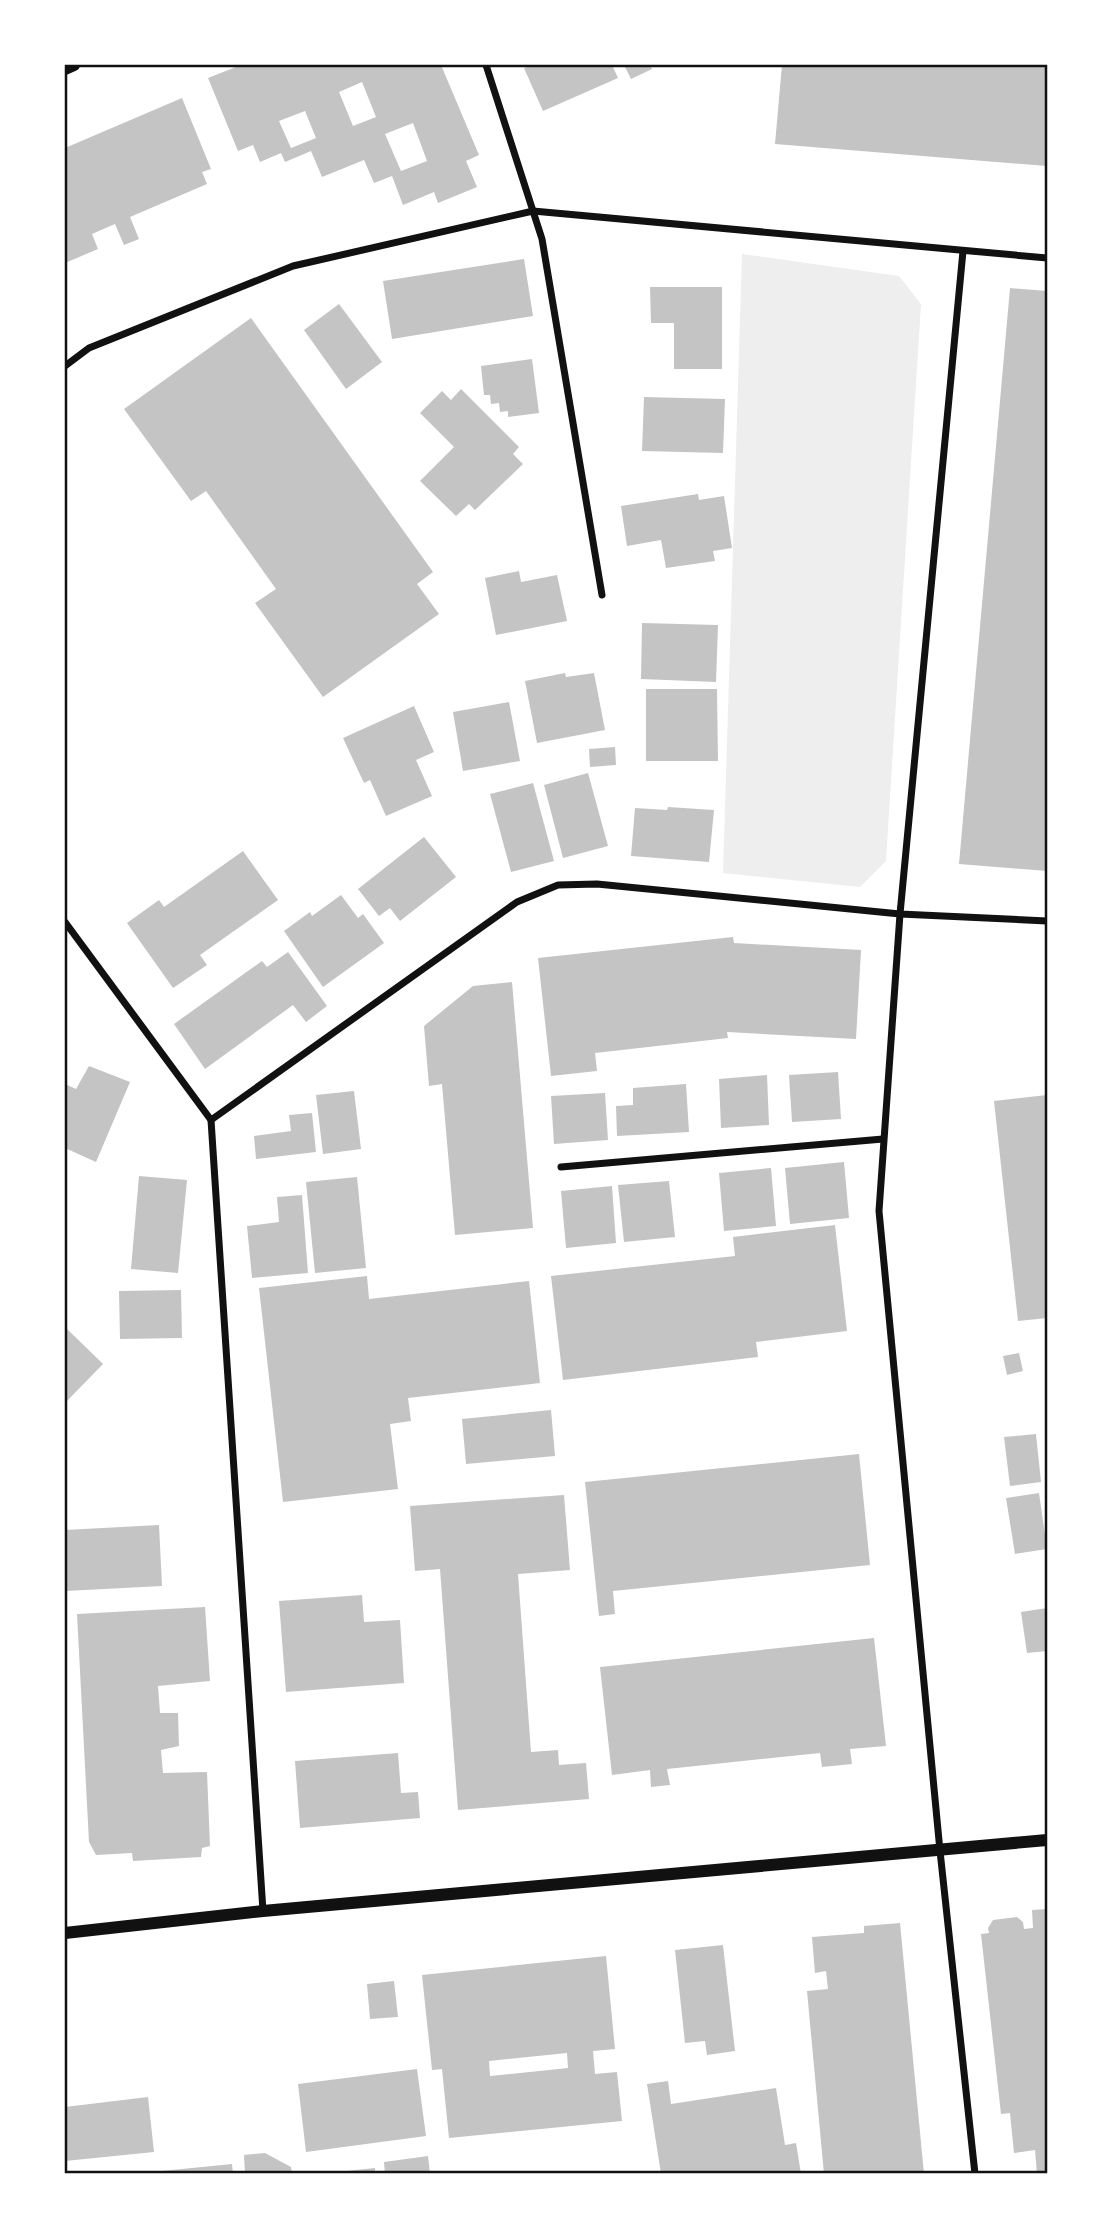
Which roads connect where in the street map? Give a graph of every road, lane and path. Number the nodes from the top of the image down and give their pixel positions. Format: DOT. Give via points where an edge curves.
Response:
graph roads {
  1 [pos="74,65"];
  2 [pos="486,65"];
  3 [pos="65,69"];
  4 [pos="533,211"];
  5 [pos="963,251"];
  6 [pos="1047,258"];
  7 [pos="65,366"];
  8 [pos="602,595"];
  9 [pos="900,914"];
  10 [pos="1047,921"];
  11 [pos="65,922"];
  12 [pos="211,1120"];
  13 [pos="883,1139"];
  14 [pos="561,1167"];
  15 [pos="1047,1840"];
  16 [pos="940,1852"];
  17 [pos="263,1911"];
  18 [pos="65,1933"];
  19 [pos="975,2174"];
  1 -- 3 [label="street"];
  2 -- 4 [label="street"];
  4 -- 5 [label="street"];
  4 -- 7 [label="street" via="292,266 89,348"];
  4 -- 8 [label="street" via="542,239"];
  5 -- 6 [label="street"];
  5 -- 9 [label="street"];
  9 -- 10 [label="street"];
  9 -- 12 [label="street" via="597,884 558,885 517,902"];
  9 -- 13 [label="street"];
  11 -- 12 [label="street"];
  12 -- 17 [label="street"];
  13 -- 14 [label="street"];
  13 -- 16 [label="street" via="878,1211"];
  15 -- 16 [label="street"];
  16 -- 17 [label="street"];
  16 -- 19 [label="street"];
  17 -- 18 [label="street"];
}
